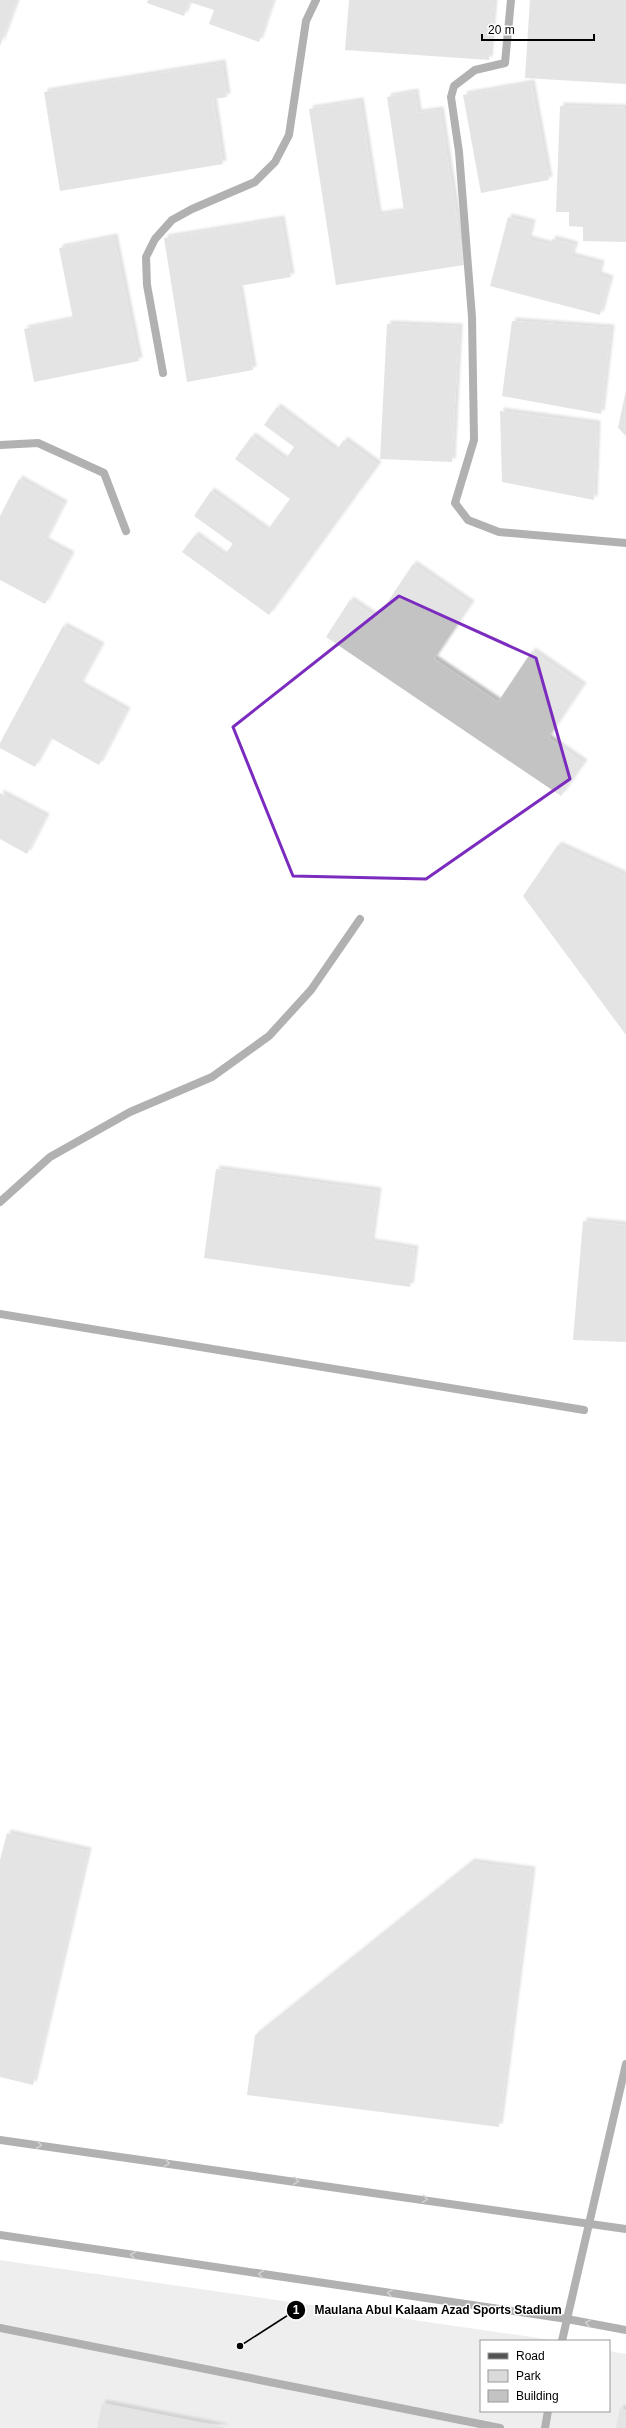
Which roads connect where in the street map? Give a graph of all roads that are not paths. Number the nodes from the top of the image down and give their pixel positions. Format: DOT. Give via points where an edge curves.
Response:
graph roads {
  1 [pos="316,0"];
  2 [pos="511,0"];
  3 [pos="163,373"];
  4 [pos="0,445"];
  5 [pos="126,531"];
  6 [pos="626,543"];
  7 [pos="360,919"];
  8 [pos="0,1202"];
  9 [pos="0,1314"];
  10 [pos="584,1410"];
  11 [pos="626,2064"];
  12 [pos="0,2140"];
  13 [pos="591,2222"];
  14 [pos="626,2229"];
  15 [pos="0,2235"];
  16 [pos="567,2319"];
  17 [pos="0,2328"];
  18 [pos="626,2330"];
  19 [pos="562,2340"];
  20 [pos="548,2412"];
  21 [pos="500,2428"];
  22 [pos="545,2428"];
  1 -- 3 [label="street" via="306,20 290,135 275,162 255,182 172,220 154,239 146,258 147,285"];
  2 -- 6 [label="street" via="505,63 475,70 454,86 451,97 459,152 472,317 474,440 455,503 468,520 498,532"];
  4 -- 5 [label="street" via="38,443 104,473"];
  7 -- 8 [label="street" via="311,990 269,1036 212,1077 130,1112 50,1157"];
  9 -- 10 [label="street"];
  11 -- 13 [label="street"];
  12 -- 13 [label="street, one-way"];
  13 -- 14 [label="street"];
  13 -- 16 [label="street"];
  16 -- 15 [label="street, one-way"];
  18 -- 16 [label="street, one-way"];
  16 -- 19 [label="street"];
  17 -- 21 [label="street"];
  20 -- 22 [label="street"];
}
